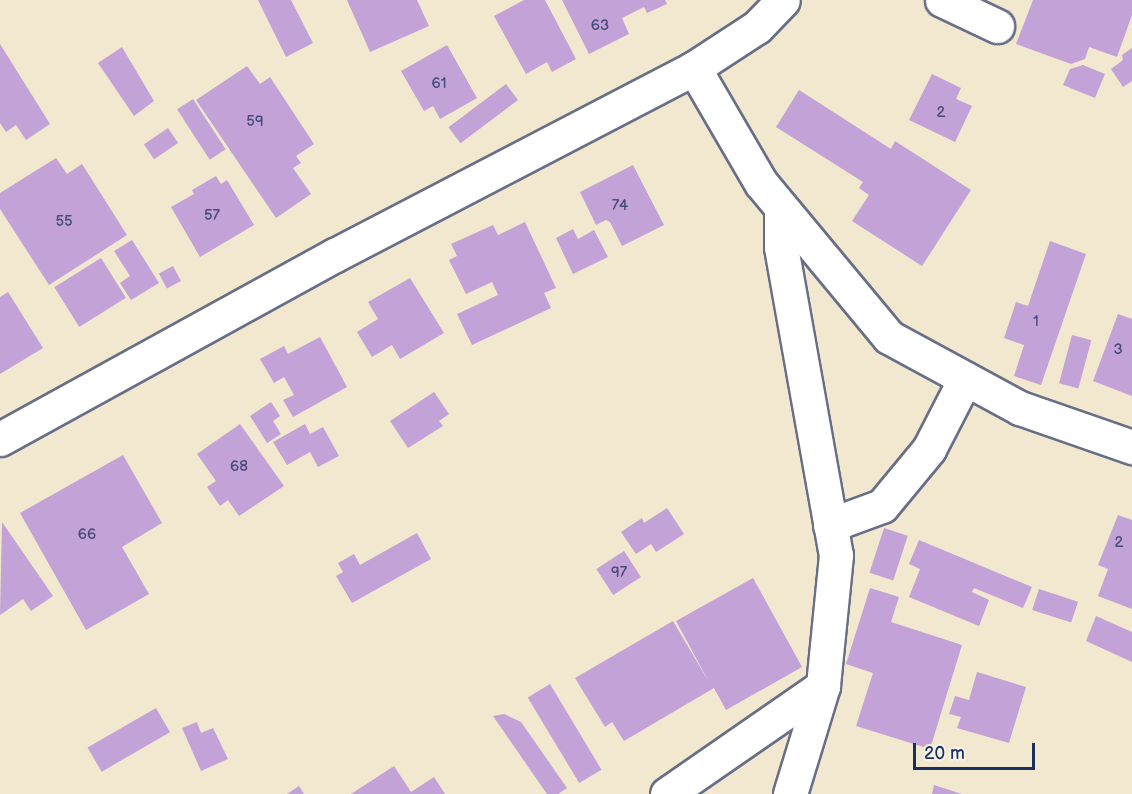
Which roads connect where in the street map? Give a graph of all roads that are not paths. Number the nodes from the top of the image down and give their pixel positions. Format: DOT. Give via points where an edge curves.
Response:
graph roads {
  1 [pos="783,0"];
  2 [pos="942,0"];
  3 [pos="997,26"];
  4 [pos="694,68"];
  5 [pos="782,208"];
  6 [pos="964,379"];
  7 [pos="0,439"];
  8 [pos="1132,447"];
  9 [pos="830,525"];
  10 [pos="823,686"];
  11 [pos="667,794"];
  12 [pos="790,794"];
  1 -- 4 [label="street" via="757,27"];
  2 -- 3 [label="street"];
  4 -- 5 [label="street" via="761,183"];
  4 -- 7 [label="street" via="335,255"];
  5 -- 6 [label="street" via="889,337"];
  5 -- 9 [label="street" via="781,247"];
  6 -- 8 [label="street" via="1020,408"];
  6 -- 9 [label="street" via="929,449 882,506"];
  9 -- 10 [label="street" via="836,555"];
  10 -- 11 [label="street"];
  10 -- 12 [label="street"];
}
